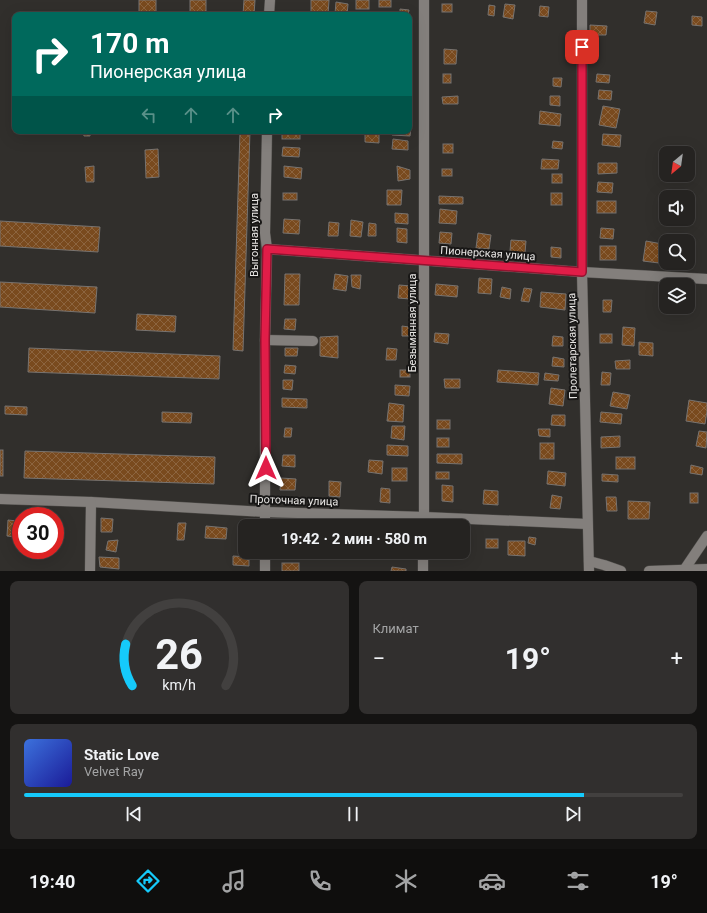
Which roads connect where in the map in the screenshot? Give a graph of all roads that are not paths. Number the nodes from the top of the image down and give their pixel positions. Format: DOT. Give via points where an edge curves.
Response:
graph roads {
  1 [pos="270,0"];
  2 [pos="424,0"];
  3 [pos="582,0"];
  4 [pos="269,12"];
  5 [pos="267,134"];
  6 [pos="267,249"];
  7 [pos="424,261"];
  8 [pos="582,272"];
  9 [pos="707,278"];
  10 [pos="265,340"];
  11 [pos="313,341"];
  12 [pos="0,499"];
  13 [pos="91,502"];
  14 [pos="266,512"];
  15 [pos="266,519"];
  16 [pos="389,519"];
  17 [pos="424,519"];
  18 [pos="470,522"];
  19 [pos="587,524"];
  20 [pos="707,536"];
  21 [pos="265,559"];
  22 [pos="423,559"];
  23 [pos="589,566"];
  24 [pos="707,569"];
  25 [pos="684,570"];
  26 [pos="90,571"];
  27 [pos="265,571"];
  28 [pos="423,571"];
  29 [pos="621,571"];
  30 [pos="649,571"];
  1 -- 4 [label="street"];
  2 -- 7 [label="street, Безымянная улица"];
  3 -- 8 [label="street, Пролетарская улица"];
  5 -- 6 [label="street, Выгонная улица"];
  6 -- 7 [label="street, Пионерская улица"];
  6 -- 10 [label="street, Выгонная улица"];
  7 -- 8 [label="street, Пионерская улица"];
  7 -- 17 [label="street, Безымянная улица"];
  8 -- 9 [label="street, Пионерская улица"];
  8 -- 19 [label="street, Пролетарская улица"];
  10 -- 11 [label="street"];
  10 -- 14 [label="street, Выгонная улица"];
  12 -- 13 [label="street, Проточная улица"];
  13 -- 14 [label="street, Проточная улица"];
  13 -- 26 [label="street"];
  14 -- 15 [label="street, Выгонная улица"];
  14 -- 16 [label="street, Проточная улица"];
  18 -- 19 [label="street, Проточная улица"];
  19 -- 23 [label="street, Пролетарская улица"];
  20 -- 25 [label="street"];
  21 -- 27 [label="street"];
  22 -- 28 [label="street"];
  23 -- 29 [label="street" via="604,565"];
  24 -- 25 [label="street"];
  25 -- 30 [label="street"];
}
